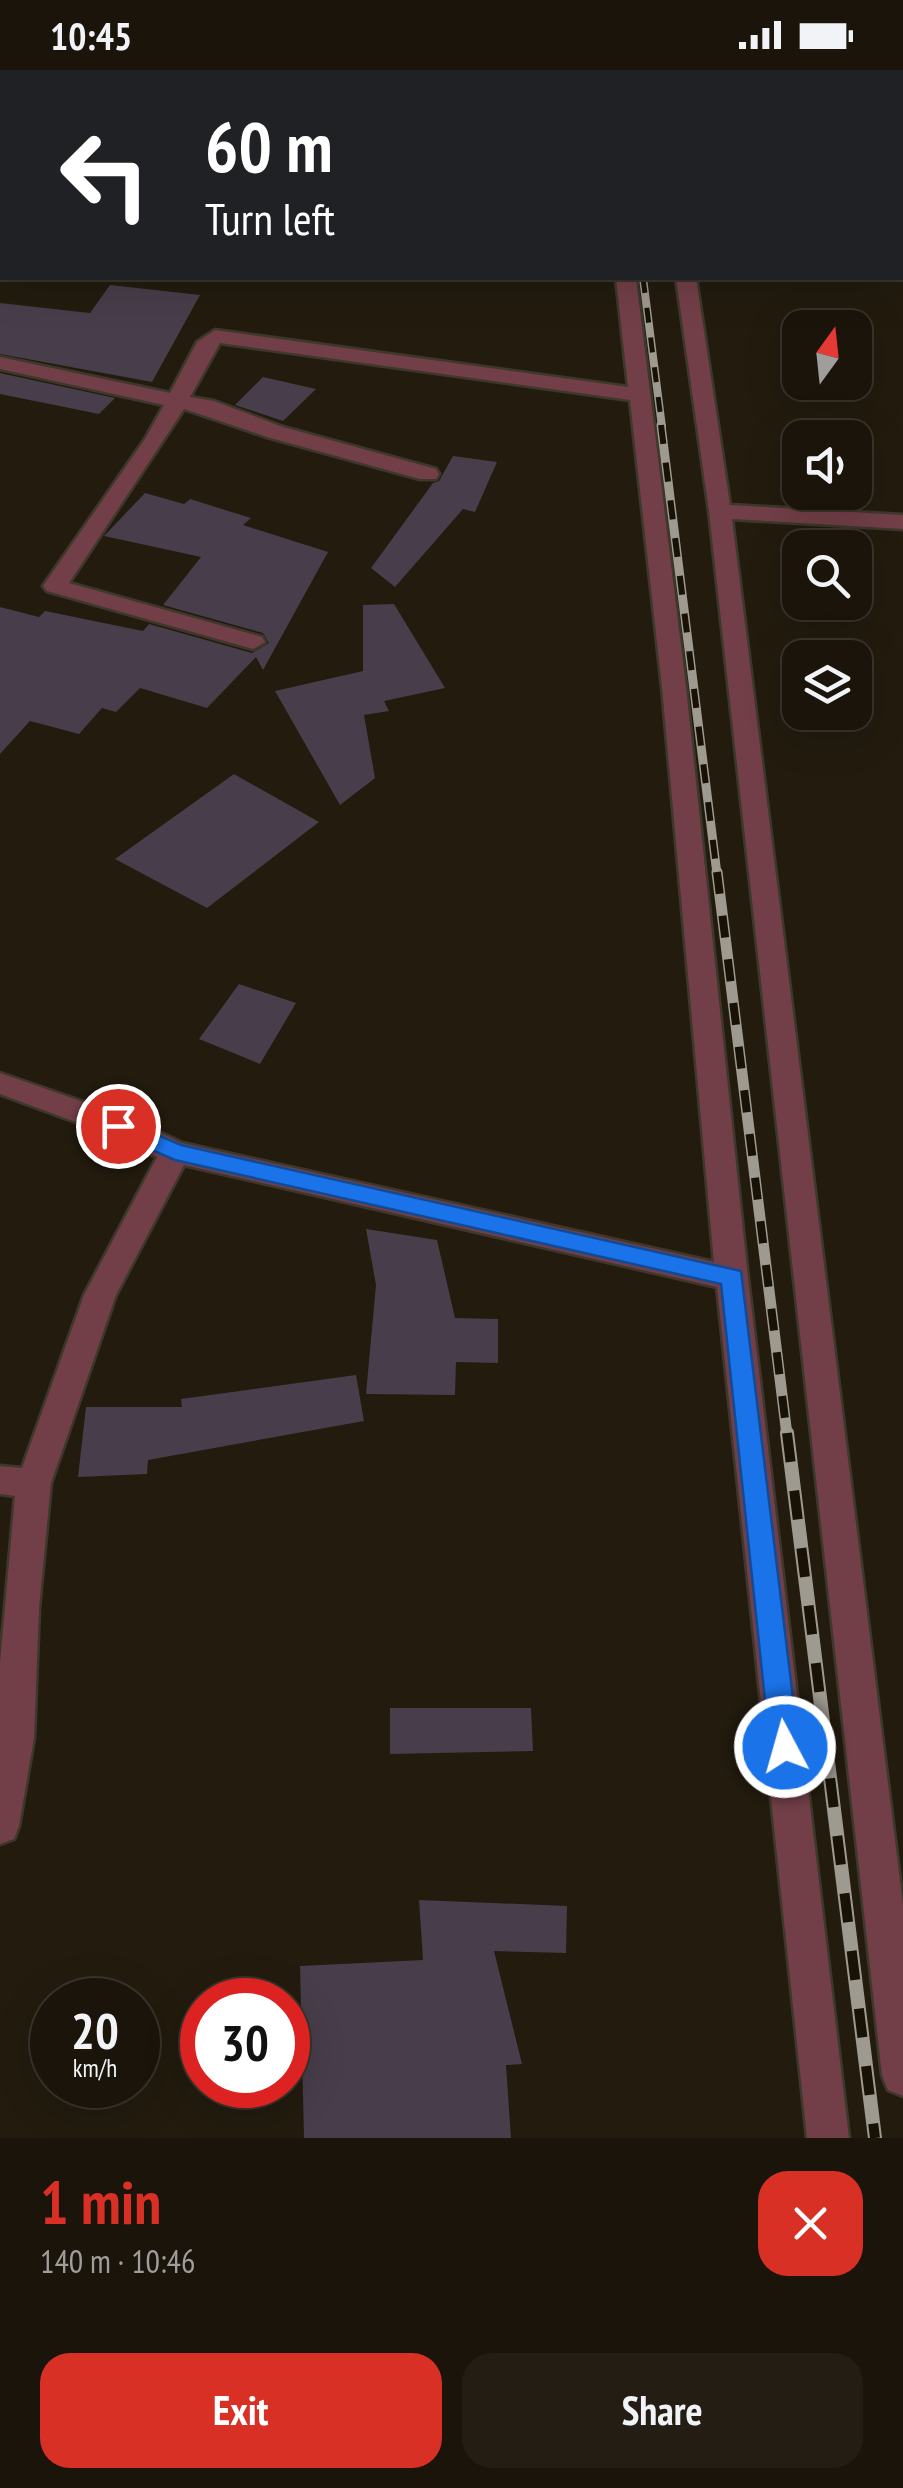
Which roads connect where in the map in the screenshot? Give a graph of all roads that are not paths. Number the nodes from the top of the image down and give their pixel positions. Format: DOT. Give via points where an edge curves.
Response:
graph roads {
  1 [pos="626,280"];
  2 [pos="686,280"];
  3 [pos="0,363"];
  4 [pos="638,396"];
  5 [pos="177,402"];
  6 [pos="428,474"];
  7 [pos="720,511"];
  8 [pos="903,522"];
  9 [pos="253,642"];
  10 [pos="0,1083"];
  11 [pos="175,1152"];
  12 [pos="732,1278"];
  13 [pos="17,1481"];
  14 [pos="0,1826"];
  15 [pos="903,2074"];
  16 [pos="828,2138"];
  1 -- 4 [label="street"];
  2 -- 7 [label="street"];
  3 -- 5 [label="street"];
  4 -- 5 [label="street" via="214,336"];
  4 -- 12 [label="street"];
  5 -- 6 [label="street"];
  5 -- 9 [label="street" via="55,586"];
  7 -- 8 [label="street"];
  7 -- 15 [label="street"];
  10 -- 11 [label="street"];
  11 -- 12 [label="street"];
  11 -- 13 [label="street" via="100,1295"];
  12 -- 16 [label="street"];
  13 -- 14 [label="street" via="15,1738"];
}
